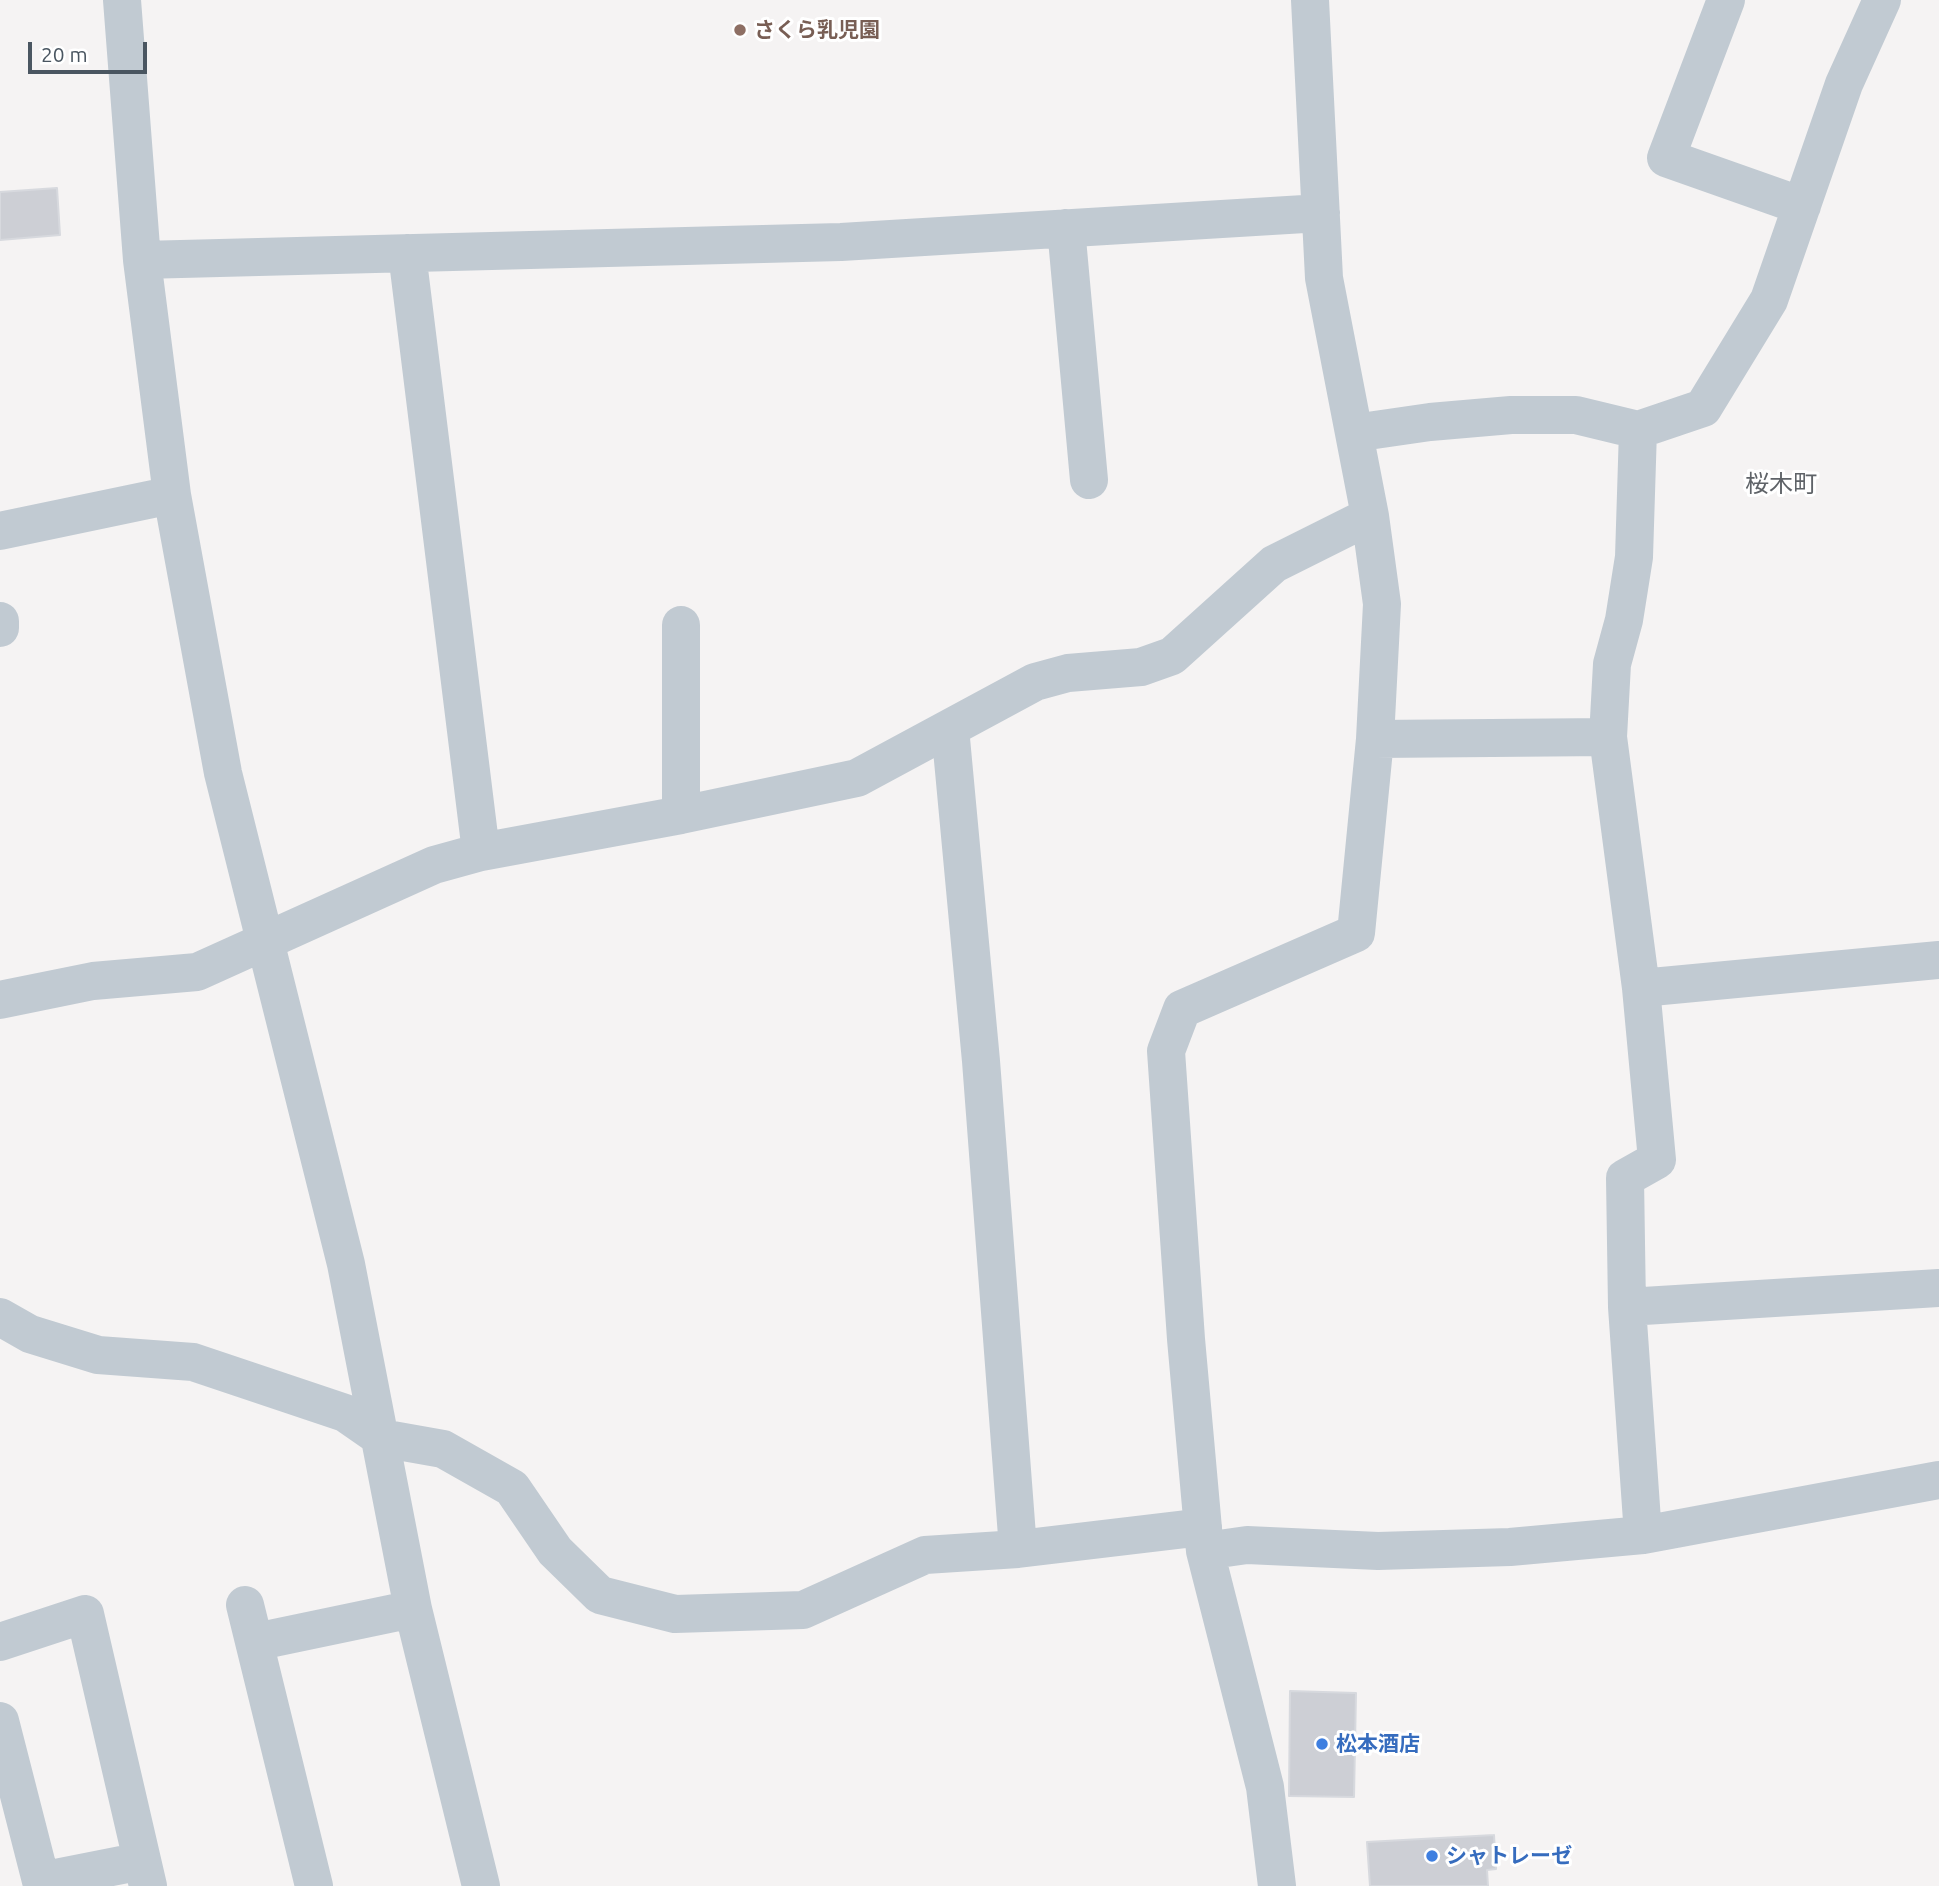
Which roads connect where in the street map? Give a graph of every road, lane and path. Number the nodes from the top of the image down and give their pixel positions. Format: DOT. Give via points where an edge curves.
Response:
graph roads {
  1 [pos="122,0"];
  2 [pos="1310,0"];
  3 [pos="1726,0"];
  4 [pos="1882,0"];
  5 [pos="1802,206"];
  6 [pos="1321,213"];
  7 [pos="1066,228"];
  8 [pos="407,253"];
  9 [pos="142,260"];
  10 [pos="1638,430"];
  11 [pos="1354,433"];
  12 [pos="1089,480"];
  13 [pos="172,495"];
  14 [pos="1370,516"];
  15 [pos="0,531"];
  16 [pos="0,621"];
  17 [pos="681,625"];
  18 [pos="0,628"];
  19 [pos="950,728"];
  20 [pos="1608,737"];
  21 [pos="1375,739"];
  22 [pos="681,815"];
  23 [pos="481,852"];
  24 [pos="266,941"];
  25 [pos="1939,960"];
  26 [pos="1641,988"];
  27 [pos="0,1000"];
  28 [pos="1939,1288"];
  29 [pos="1627,1307"];
  30 [pos="0,1317"];
  31 [pos="380,1438"];
  32 [pos="1939,1480"];
  33 [pos="1643,1535"];
  34 [pos="1204,1539"];
  35 [pos="1018,1549"];
  36 [pos="245,1605"];
  37 [pos="413,1609"];
  38 [pos="0,1642"];
  39 [pos="255,1642"];
  40 [pos="0,1721"];
  41 [pos="145,1873"];
  42 [pos="314,1886"];
  43 [pos="481,1886"];
  44 [pos="1277,1886"];
  1 -- 9 [label="street"];
  2 -- 6 [label="street"];
  3 -- 5 [label="street" via="1666,158"];
  4 -- 5 [label="street" via="1844,83"];
  5 -- 10 [label="street" via="1769,300 1703,408"];
  6 -- 7 [label="street"];
  6 -- 11 [label="street" via="1324,278"];
  7 -- 8 [label="street" via="841,242"];
  7 -- 12 [label="street"];
  8 -- 9 [label="street"];
  8 -- 23 [label="street"];
  9 -- 13 [label="street"];
  10 -- 11 [label="street" via="1576,415 1511,415"];
  10 -- 20 [label="street" via="1634,557 1612,664"];
  11 -- 14 [label="street"];
  13 -- 15 [label="street"];
  13 -- 24 [label="street" via="223,773"];
  14 -- 19 [label="street" via="1274,564 1172,656 1141,667 1068,673 1035,682"];
  14 -- 21 [label="street" via="1382,604"];
  16 -- 18 [label="street"];
  17 -- 22 [label="street"];
  19 -- 22 [label="street" via="857,778"];
  19 -- 35 [label="street"];
  20 -- 21 [label="street"];
  20 -- 26 [label="street"];
  21 -- 34 [label="street" via="1356,933 1182,1009 1166,1051"];
  22 -- 23 [label="street"];
  23 -- 24 [label="street" via="434,865"];
  24 -- 27 [label="street" via="197,972 93,981"];
  24 -- 31 [label="street" via="345,1264"];
  25 -- 26 [label="street"];
  26 -- 29 [label="street" via="1657,1160 1625,1178"];
  28 -- 29 [label="street"];
  29 -- 33 [label="street"];
  30 -- 31 [label="street" via="30,1334 98,1355 193,1362 345,1413"];
  31 -- 35 [label="street" via="443,1449 512,1488 555,1551 600,1595 675,1614 803,1610 925,1555"];
  31 -- 37 [label="street"];
  32 -- 33 [label="street"];
  33 -- 34 [label="street" via="1378,1551"];
  34 -- 35 [label="street"];
  34 -- 44 [label="street" via="1265,1787"];
  36 -- 39 [label="street"];
  37 -- 39 [label="street"];
  37 -- 43 [label="street"];
  38 -- 41 [label="street" via="85,1614"];
  39 -- 42 [label="street"];
  40 -- 41 [label="street" via="41,1881"];
}
